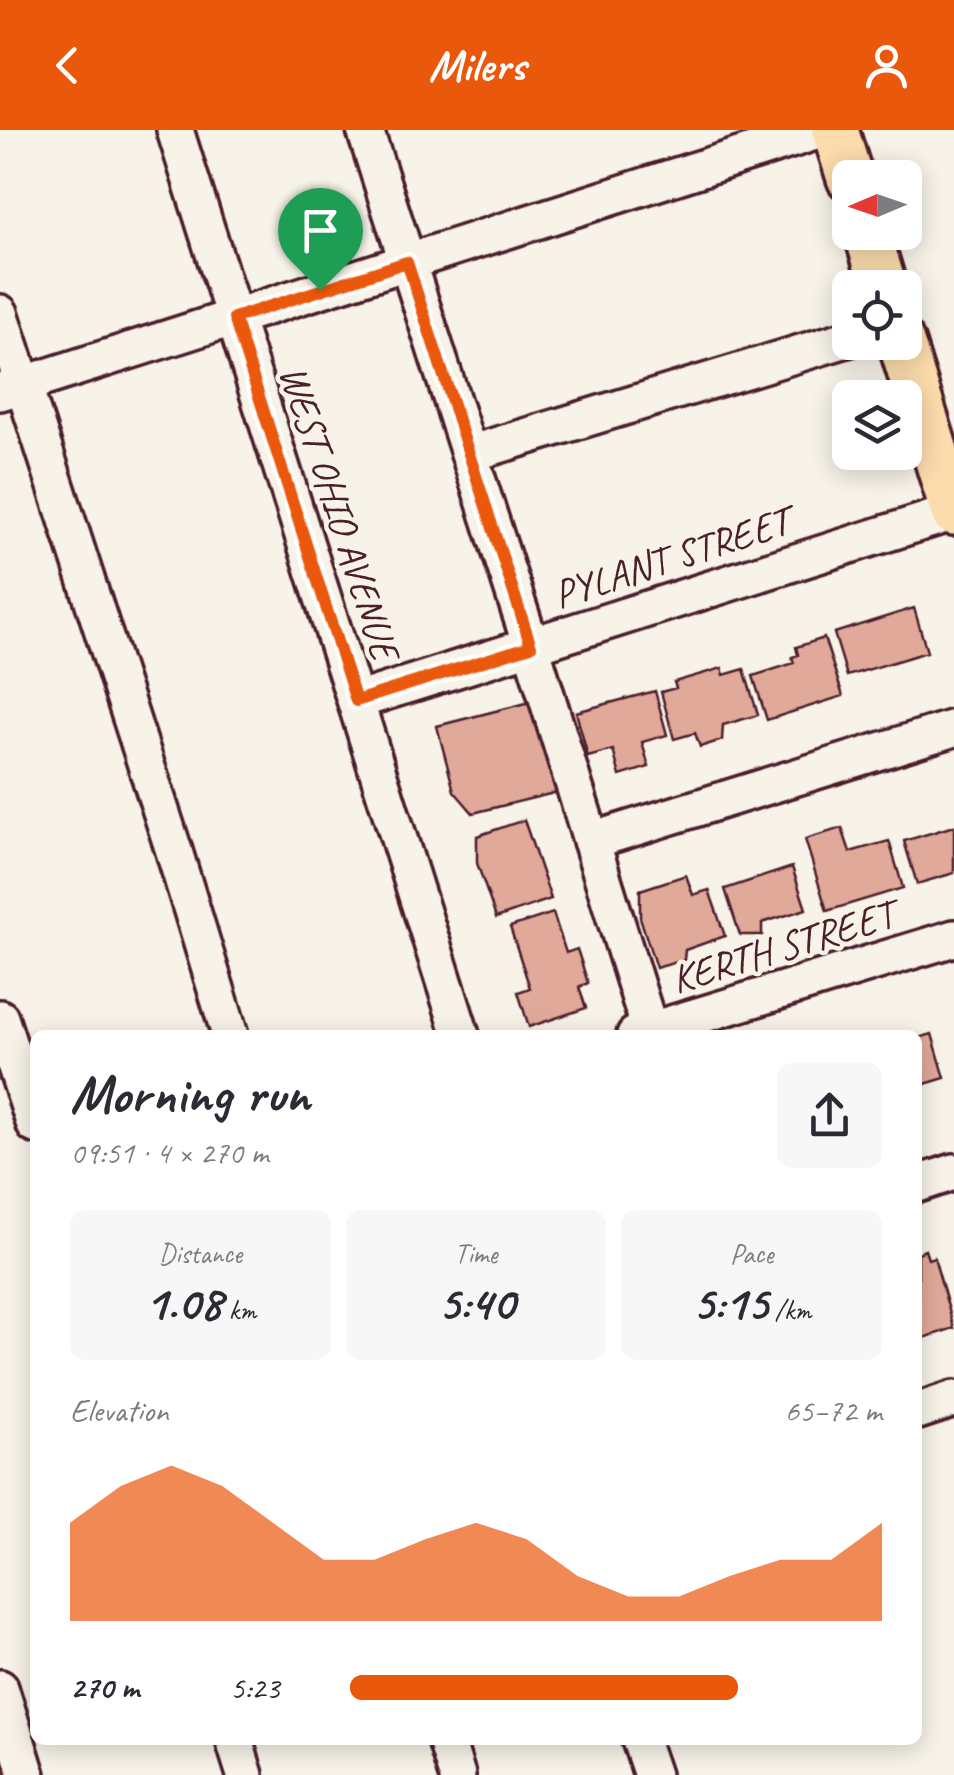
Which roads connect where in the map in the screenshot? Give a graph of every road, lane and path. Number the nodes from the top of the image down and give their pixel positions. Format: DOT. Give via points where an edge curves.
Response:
graph roads {
  1 [pos="174,130"];
  2 [pos="365,130"];
  3 [pos="821,130"];
  4 [pos="835,130"];
  5 [pos="844,160"];
  6 [pos="407,262"];
  7 [pos="0,313"];
  8 [pos="234,318"];
  9 [pos="832,343"];
  10 [pos="907,360"];
  11 [pos="11,389"];
  12 [pos="469,454"];
  13 [pos="954,512"];
  14 [pos="531,646"];
  15 [pos="356,701"];
  16 [pos="954,728"];
  17 [pos="591,840"];
  18 [pos="954,938"];
  19 [pos="0,1018"];
  20 [pos="688,1027"];
  21 [pos="228,1030"];
  22 [pos="459,1030"];
  23 [pos="641,1030"];
  24 [pos="30,1110"];
  25 [pos="954,1172"];
  26 [pos="922,1183"];
  27 [pos="954,1399"];
  28 [pos="922,1409"];
  29 [pos="10,1696"];
  30 [pos="236,1745"];
  31 [pos="448,1745"];
  32 [pos="642,1745"];
  33 [pos="27,1775"];
  34 [pos="245,1775"];
  35 [pos="457,1775"];
  36 [pos="652,1775"];
  1 -- 8 [label="street, WEST OHIO AVENUE"];
  2 -- 6 [label="street"];
  3 -- 6 [label="street"];
  4 -- 5 [label="main road"];
  6 -- 8 [label="street"];
  6 -- 12 [label="street"];
  7 -- 11 [label="street"];
  8 -- 11 [label="street"];
  8 -- 15 [label="street, WEST OHIO AVENUE"];
  9 -- 12 [label="street"];
  10 -- 13 [label="main road"];
  11 -- 21 [label="street" via="168,830"];
  12 -- 14 [label="street"];
  13 -- 14 [label="street, PYLANT STREET"];
  14 -- 15 [label="street, PYLANT STREET"];
  14 -- 17 [label="street"];
  15 -- 22 [label="street, WEST OHIO AVENUE"];
  16 -- 17 [label="street"];
  17 -- 23 [label="street"];
  18 -- 20 [label="street, KERTH STREET"];
  19 -- 24 [label="street"];
  25 -- 26 [label="street"];
  27 -- 28 [label="street"];
  29 -- 33 [label="street"];
  30 -- 34 [label="street"];
  31 -- 35 [label="street"];
  32 -- 36 [label="street"];
}
